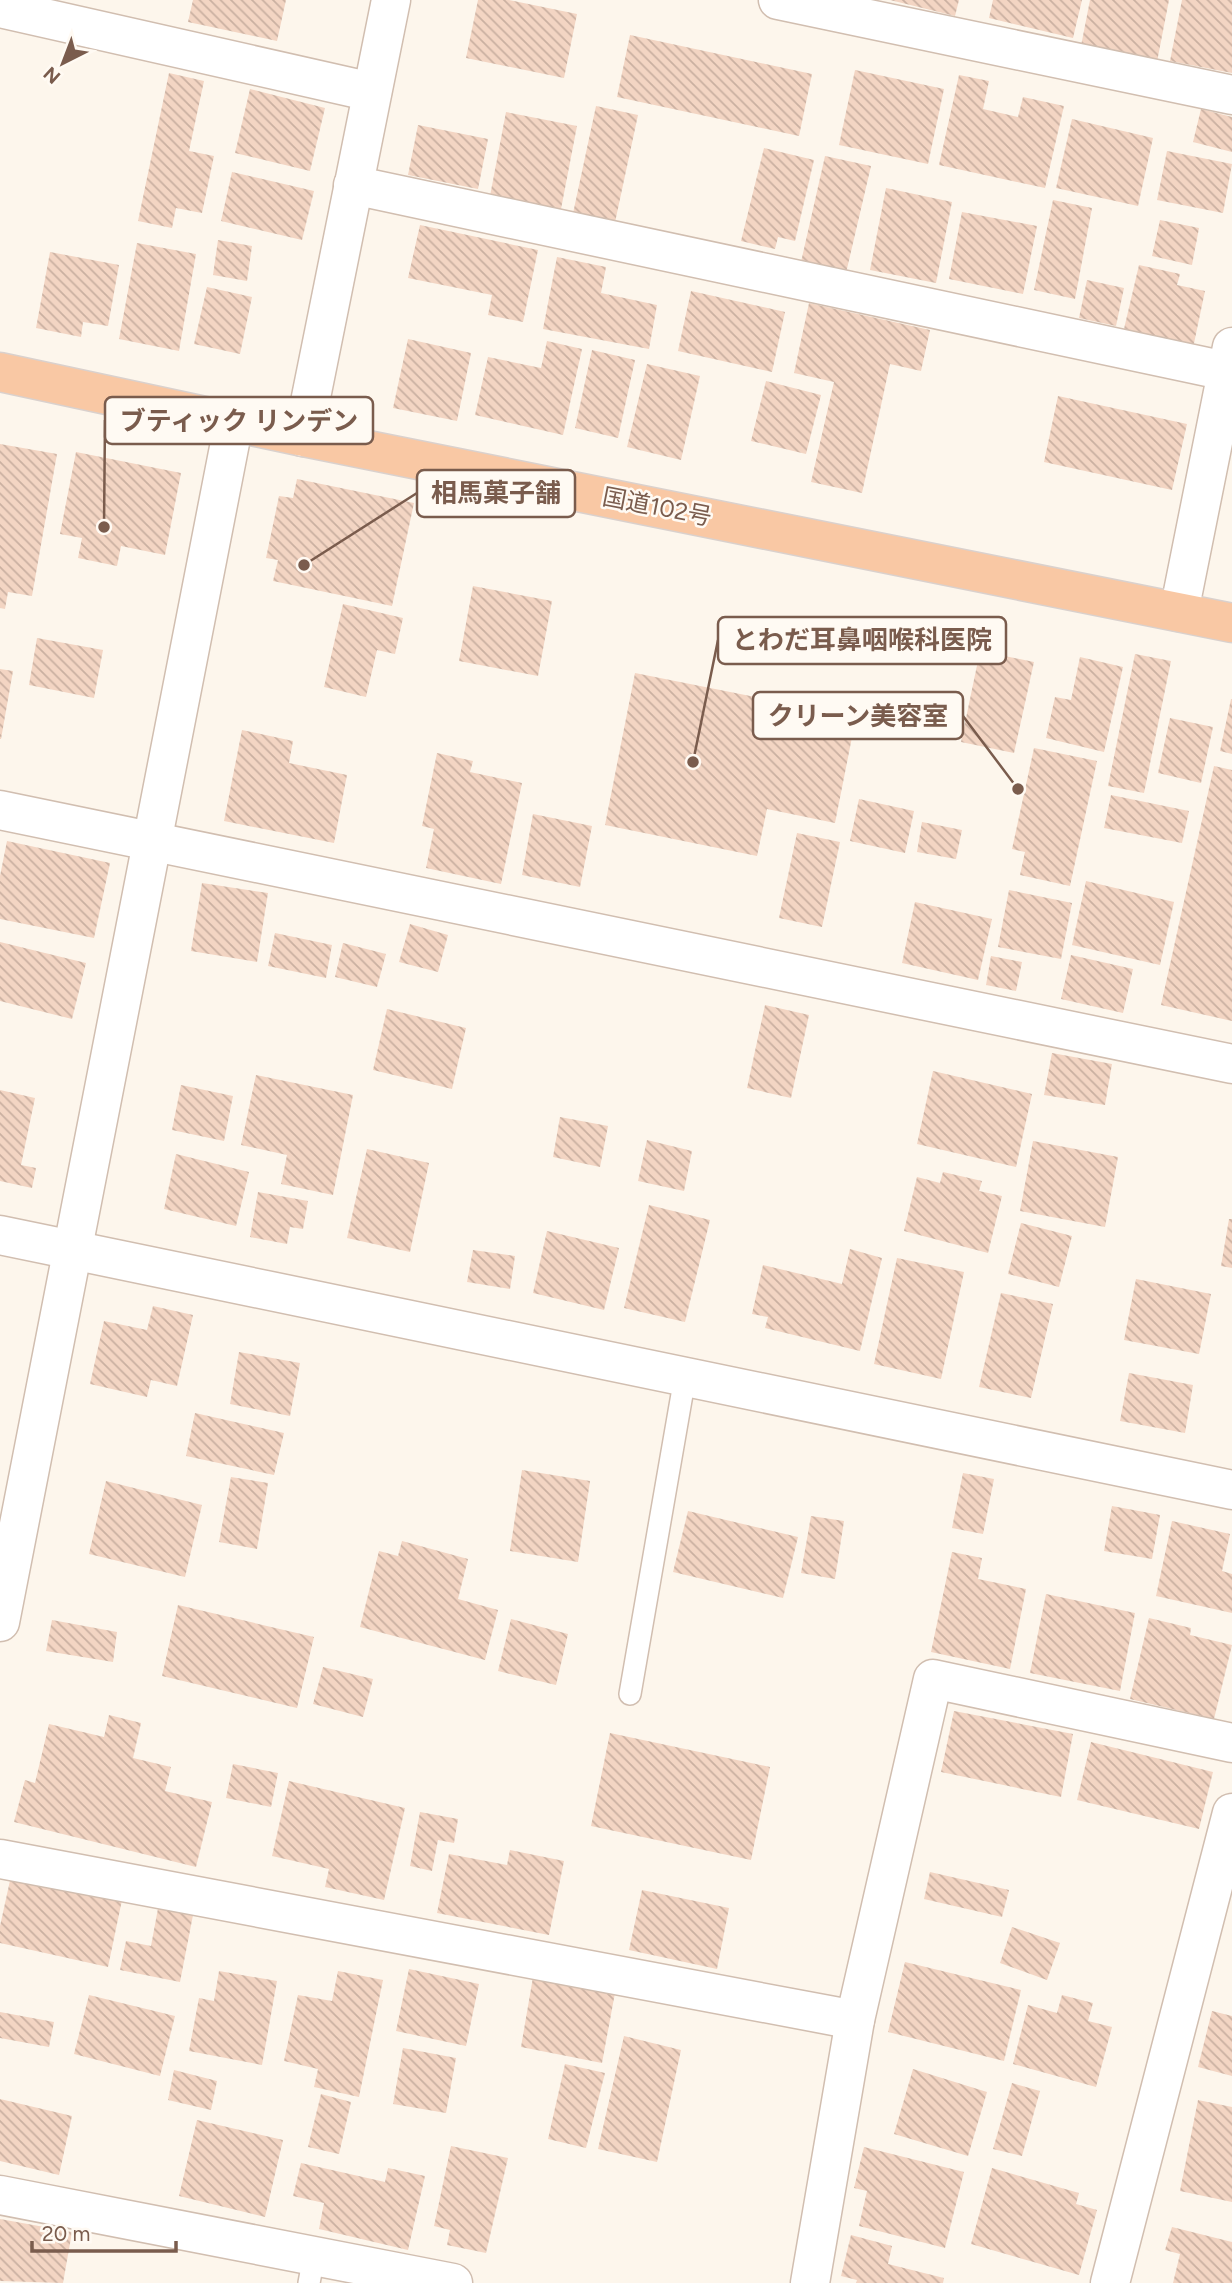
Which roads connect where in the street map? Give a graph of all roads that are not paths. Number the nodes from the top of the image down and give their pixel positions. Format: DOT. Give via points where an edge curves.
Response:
graph roads {
  1 [pos="391,0"];
  2 [pos="778,0"];
  3 [pos="0,8"];
  4 [pos="372,92"];
  5 [pos="1232,95"];
  6 [pos="354,185"];
  7 [pos="1229,358"];
  8 [pos="0,372"];
  9 [pos="234,422"];
  10 [pos="303,436"];
  11 [pos="1179,612"];
  12 [pos="1232,623"];
  13 [pos="0,810"];
  14 [pos="152,841"];
  15 [pos="1232,1064"];
  16 [pos="0,1235"];
  17 [pos="74,1249"];
  18 [pos="685,1377"];
  19 [pos="1232,1490"];
  20 [pos="0,1622"];
  21 [pos="630,1694"];
  22 [pos="1232,1743"];
  23 [pos="1232,1812"];
  24 [pos="0,1858"];
  25 [pos="855,2020"];
  26 [pos="0,2195"];
  27 [pos="311,2270"];
  28 [pos="453,2283"];
  29 [pos="810,2283"];
  30 [pos="1110,2283"];
  1 -- 4 [label="street"];
  2 -- 5 [label="street"];
  3 -- 4 [label="street"];
  4 -- 6 [label="street"];
  6 -- 7 [label="street"];
  6 -- 10 [label="street"];
  7 -- 11 [label="street"];
  8 -- 9 [label="highway, 国道102号"];
  9 -- 10 [label="highway, 国道102号"];
  9 -- 14 [label="street"];
  10 -- 11 [label="highway, 国道102号"];
  11 -- 12 [label="highway, 国道102号"];
  13 -- 14 [label="street"];
  14 -- 15 [label="street"];
  14 -- 17 [label="street"];
  16 -- 17 [label="street"];
  17 -- 18 [label="street"];
  17 -- 20 [label="street"];
  18 -- 19 [label="street"];
  18 -- 21 [label="lane"];
  22 -- 25 [label="street" via="933,1679"];
  23 -- 30 [label="street"];
  24 -- 25 [label="street"];
  25 -- 29 [label="street"];
  26 -- 27 [label="street"];
  27 -- 28 [label="street"];
}
